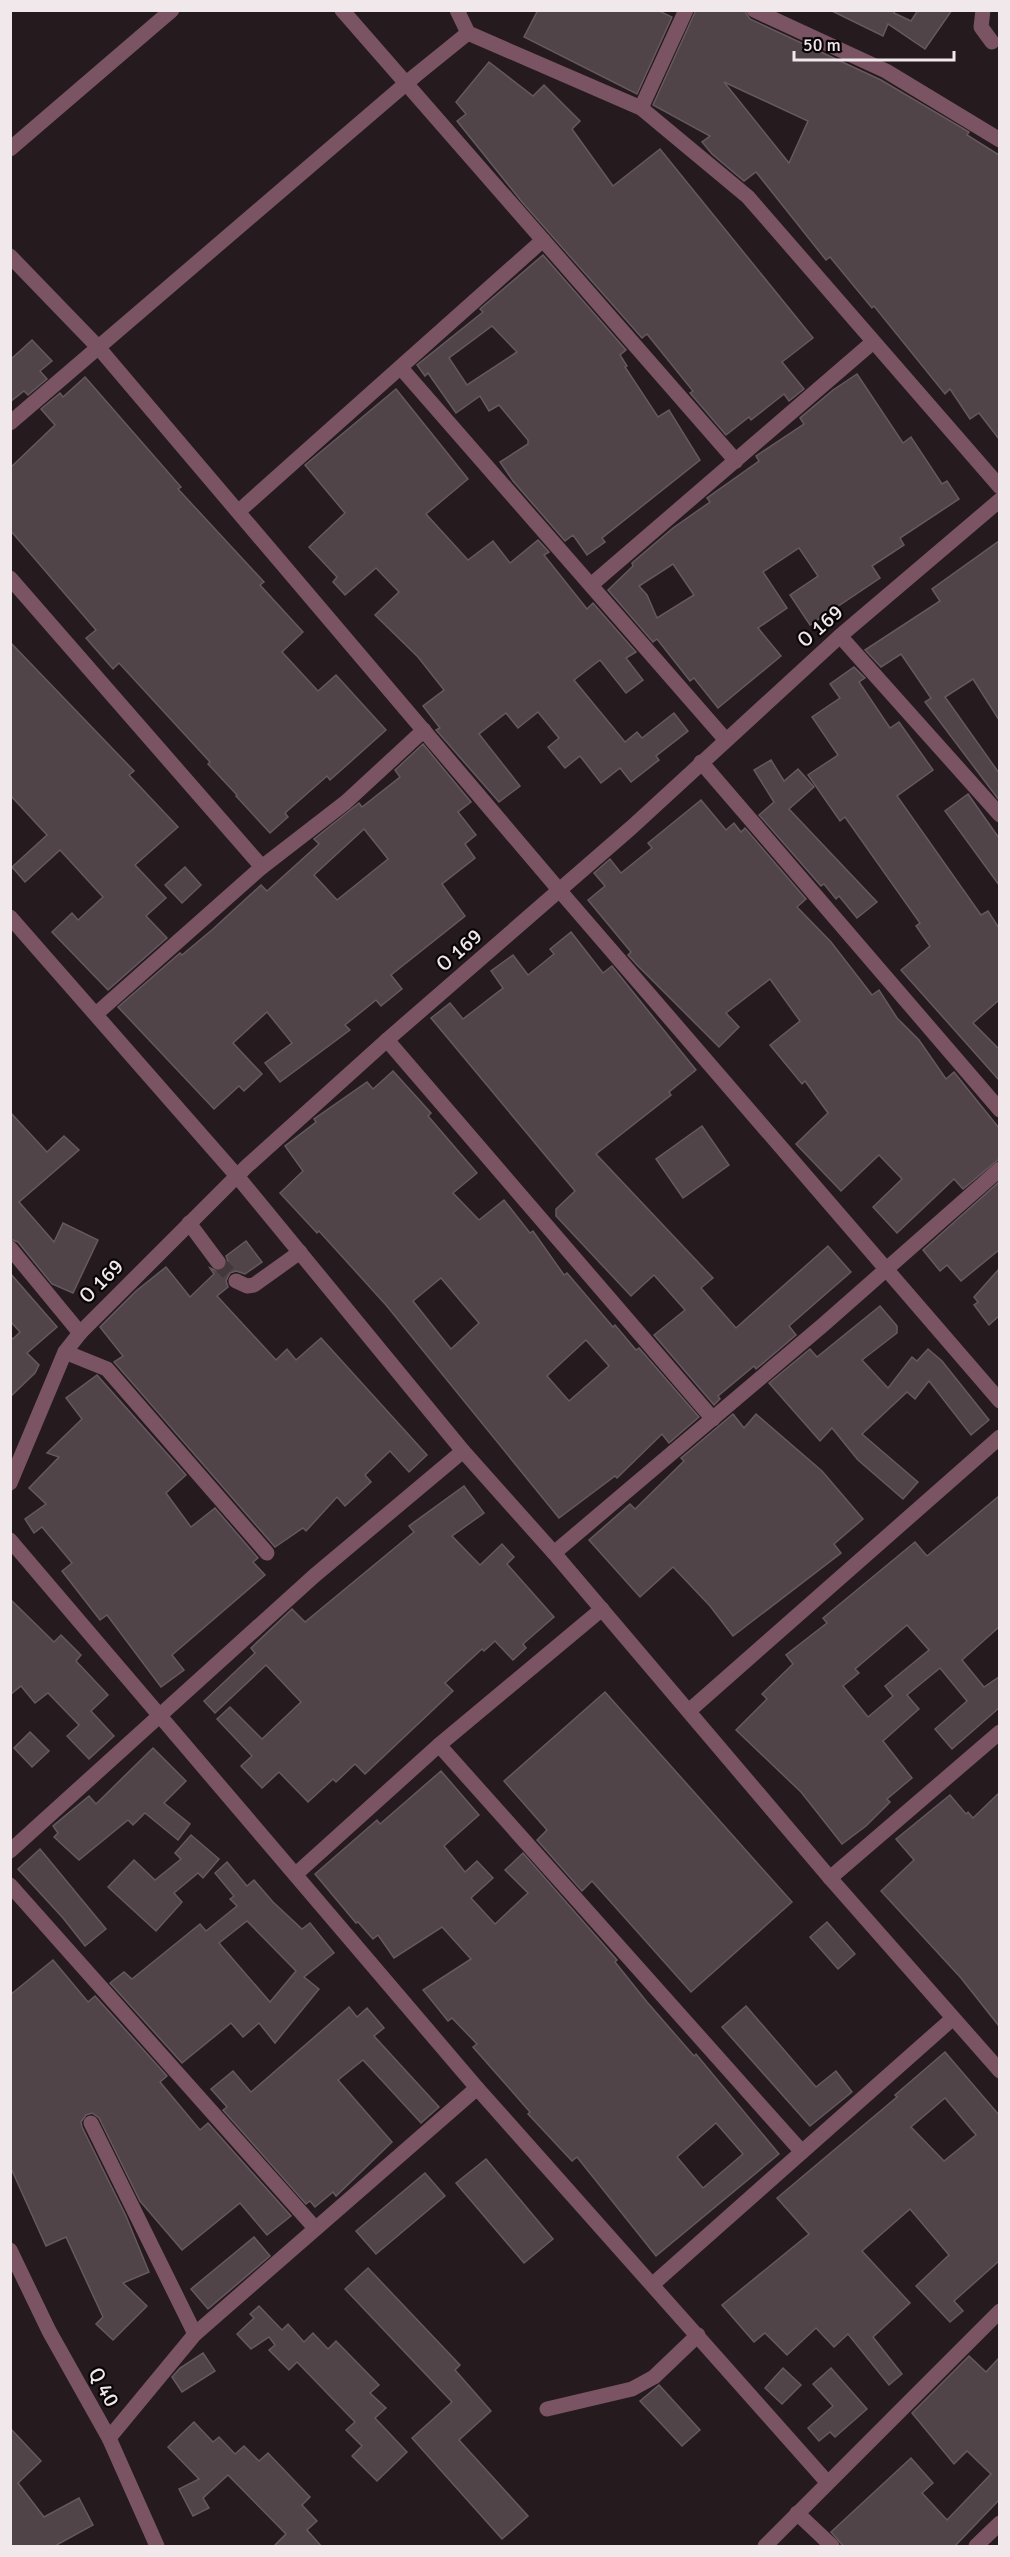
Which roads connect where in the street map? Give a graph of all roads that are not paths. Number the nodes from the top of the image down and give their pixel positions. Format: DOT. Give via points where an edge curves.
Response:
graph roads {
  1 [pos="172,10"];
  2 [pos="342,10"];
  3 [pos="457,10"];
  4 [pos="686,10"];
  5 [pos="754,10"];
  6 [pos="982,10"];
  7 [pos="468,33"];
  8 [pos="992,42"];
  9 [pos="405,85"];
  10 [pos="640,108"];
  11 [pos="999,140"];
  12 [pos="10,149"];
  13 [pos="543,240"];
  14 [pos="10,256"];
  15 [pos="873,342"];
  16 [pos="98,347"];
  17 [pos="401,368"];
  18 [pos="10,423"];
  19 [pos="736,461"];
  20 [pos="999,487"];
  21 [pos="999,500"];
  22 [pos="239,511"];
  23 [pos="10,578"];
  24 [pos="591,585"];
  25 [pos="840,636"];
  26 [pos="424,730"];
  27 [pos="725,740"];
  28 [pos="701,762"];
  29 [pos="999,815"];
  30 [pos="262,867"];
  31 [pos="560,891"];
  32 [pos="10,917"];
  33 [pos="96,1014"];
  34 [pos="387,1040"];
  35 [pos="999,1110"];
  36 [pos="999,1169"];
  37 [pos="237,1176"];
  38 [pos="189,1223"];
  39 [pos="10,1248"];
  40 [pos="300,1252"];
  41 [pos="218,1262"];
  42 [pos="886,1269"];
  43 [pos="236,1281"];
  44 [pos="80,1333"];
  45 [pos="65,1352"];
  46 [pos="999,1401"];
  47 [pos="713,1419"];
  48 [pos="999,1437"];
  49 [pos="463,1451"];
  50 [pos="12,1475"];
  51 [pos="10,1540"];
  52 [pos="554,1552"];
  53 [pos="267,1553"];
  54 [pos="602,1609"];
  55 [pos="690,1710"];
  56 [pos="159,1714"];
  57 [pos="996,1741"];
  58 [pos="439,1745"];
  59 [pos="10,1851"];
  60 [pos="296,1874"];
  61 [pos="830,1878"];
  62 [pos="10,1885"];
  63 [pos="952,2019"];
  64 [pos="999,2071"];
  65 [pos="477,2088"];
  66 [pos="91,2123"];
  67 [pos="802,2152"];
  68 [pos="315,2228"];
  69 [pos="10,2250"];
  70 [pos="653,2284"];
  71 [pos="999,2311"];
  72 [pos="195,2334"];
  73 [pos="698,2335"];
  74 [pos="547,2409"];
  75 [pos="109,2438"];
  76 [pos="827,2482"];
  77 [pos="797,2512"];
  78 [pos="999,2523"];
  79 [pos="157,2547"];
  80 [pos="765,2547"];
  81 [pos="832,2547"];
  82 [pos="976,2547"];
  1 -- 12 [label="street"];
  2 -- 9 [label="street"];
  3 -- 7 [label="street"];
  4 -- 10 [label="street"];
  5 -- 11 [label="street" via="886,71"];
  6 -- 8 [label="street" via="981,27"];
  7 -- 9 [label="street"];
  7 -- 10 [label="street"];
  9 -- 13 [label="street"];
  9 -- 16 [label="street"];
  10 -- 15 [label="street" via="748,197"];
  13 -- 17 [label="street"];
  13 -- 19 [label="street"];
  14 -- 16 [label="street"];
  15 -- 19 [label="street"];
  15 -- 20 [label="street"];
  16 -- 18 [label="street"];
  16 -- 22 [label="street"];
  17 -- 22 [label="street"];
  17 -- 24 [label="street"];
  19 -- 24 [label="street"];
  21 -- 25 [label="street, O 169"];
  22 -- 26 [label="street"];
  23 -- 30 [label="street"];
  24 -- 27 [label="street"];
  25 -- 27 [label="street, O 169"];
  25 -- 29 [label="street"];
  26 -- 30 [label="street" via="346,802"];
  26 -- 31 [label="street"];
  27 -- 28 [label="street, O 169"];
  28 -- 31 [label="street, O 169"];
  28 -- 35 [label="street"];
  30 -- 33 [label="street"];
  31 -- 34 [label="street, O 169"];
  31 -- 42 [label="street"];
  32 -- 33 [label="street"];
  33 -- 37 [label="street"];
  34 -- 37 [label="street, O 169"];
  34 -- 47 [label="street"];
  36 -- 42 [label="street"];
  37 -- 38 [label="street, O 169"];
  37 -- 40 [label="street"];
  38 -- 41 [label="street"];
  38 -- 44 [label="street, O 169"];
  39 -- 44 [label="street"];
  40 -- 43 [label="street" via="254,1285"];
  40 -- 49 [label="street"];
  42 -- 46 [label="street"];
  42 -- 47 [label="street"];
  44 -- 45 [label="street, O 169"];
  45 -- 50 [label="street, O 169"];
  45 -- 53 [label="street" via="107,1369"];
  47 -- 52 [label="street"];
  48 -- 55 [label="street"];
  49 -- 52 [label="street"];
  49 -- 56 [label="street"];
  51 -- 56 [label="street"];
  52 -- 54 [label="street"];
  54 -- 55 [label="street"];
  54 -- 58 [label="street"];
  55 -- 61 [label="street"];
  56 -- 59 [label="street"];
  56 -- 60 [label="street"];
  57 -- 61 [label="street"];
  58 -- 60 [label="street"];
  58 -- 67 [label="street"];
  60 -- 65 [label="street"];
  61 -- 63 [label="street"];
  62 -- 68 [label="street"];
  63 -- 64 [label="street"];
  63 -- 67 [label="street"];
  65 -- 68 [label="street"];
  65 -- 70 [label="street"];
  66 -- 72 [label="street"];
  67 -- 70 [label="street"];
  68 -- 72 [label="street"];
  69 -- 75 [label="street, Q 40" via="48,2331"];
  70 -- 73 [label="street"];
  71 -- 76 [label="street"];
  72 -- 75 [label="street"];
  73 -- 74 [label="street" via="654,2378 633,2389"];
  73 -- 76 [label="street"];
  75 -- 79 [label="street, Q 40"];
  76 -- 77 [label="street"];
  77 -- 80 [label="street"];
  77 -- 81 [label="street"];
  78 -- 82 [label="street"];
}
